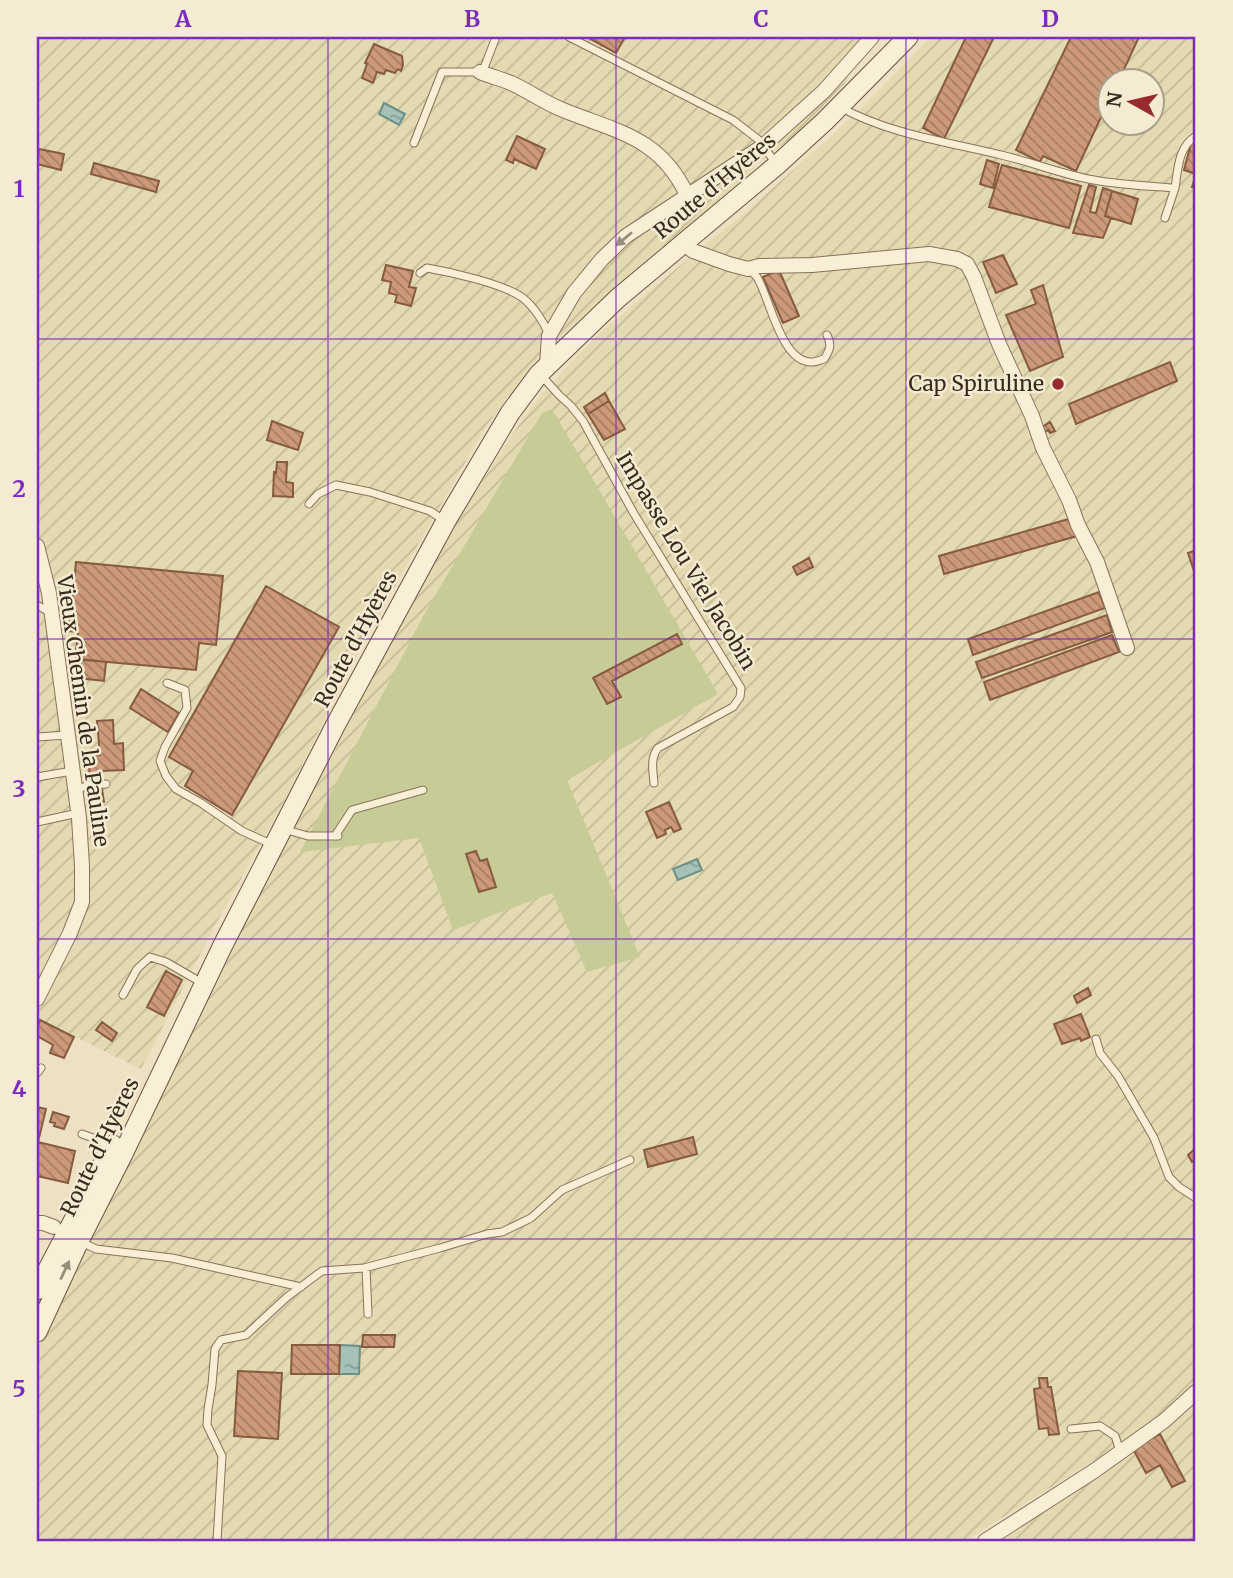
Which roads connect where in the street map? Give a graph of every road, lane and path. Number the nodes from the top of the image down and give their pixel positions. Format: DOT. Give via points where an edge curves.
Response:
graph roads {
  1 [pos="496,37"];
  2 [pos="569,37"];
  3 [pos="872,37"];
  4 [pos="908,37"];
  5 [pos="480,72"];
  6 [pos="839,107"];
  7 [pos="1196,136"];
  8 [pos="414,143"];
  9 [pos="762,146"];
  10 [pos="777,166"];
  11 [pos="1175,188"];
  12 [pos="687,195"];
  13 [pos="1165,218"];
  14 [pos="684,243"];
  15 [pos="748,269"];
  16 [pos="420,273"];
  17 [pos="827,335"];
  18 [pos="549,336"];
  19 [pos="543,369"];
  20 [pos="309,504"];
  21 [pos="446,521"];
  22 [pos="37,546"];
  23 [pos="37,605"];
  24 [pos="52,614"];
  25 [pos="1127,648"];
  26 [pos="167,683"];
  27 [pos="68,735"];
  28 [pos="37,737"];
  29 [pos="73,771"];
  30 [pos="37,777"];
  31 [pos="654,783"];
  32 [pos="106,784"];
  33 [pos="75,790"];
  34 [pos="422,790"];
  35 [pos="79,813"];
  36 [pos="37,822"];
  37 [pos="278,837"];
  38 [pos="202,983"];
  39 [pos="123,995"];
  40 [pos="37,999"];
  41 [pos="1096,1039"];
  42 [pos="82,1134"];
  43 [pos="118,1151"];
  44 [pos="630,1160"];
  45 [pos="1196,1198"];
  46 [pos="37,1223"];
  47 [pos="66,1234"];
  48 [pos="366,1268"];
  49 [pos="300,1287"];
  50 [pos="37,1290"];
  51 [pos="368,1314"];
  52 [pos="37,1332"];
  53 [pos="1196,1392"];
  54 [pos="1071,1429"];
  55 [pos="1121,1452"];
  56 [pos="217,1541"];
  57 [pos="985,1541"];
  1 -- 5 [label="lane"];
  2 -- 9 [label="lane" via="733,120"];
  3 -- 9 [label="street, Route d'Hyères" via="824,92"];
  4 -- 6 [label="main road, Route d'Hyères"];
  5 -- 8 [label="lane" via="442,72"];
  5 -- 12 [label="street" via="632,136 676,173"];
  6 -- 10 [label="main road, Route d'Hyères"];
  6 -- 11 [label="lane" via="913,135 1092,180"];
  7 -- 11 [label="lane" via="1180,156"];
  9 -- 10 [label="lane"];
  9 -- 12 [label="street, Route d'Hyères"];
  10 -- 14 [label="main road, Route d'Hyères"];
  11 -- 13 [label="lane"];
  12 -- 18 [label="street, Route d'Hyères, one-way" via="626,236 602,259 574,293"];
  14 -- 15 [label="street" via="693,251"];
  14 -- 19 [label="main road, Route d'Hyères"];
  15 -- 17 [label="lane" via="756,276 788,349 802,360 824,359 829,351"];
  15 -- 25 [label="street" via="929,254 967,264 1043,448 1097,562"];
  16 -- 18 [label="lane" via="427,268 444,271 523,298"];
  18 -- 19 [label="street, Route d'Hyères"];
  19 -- 21 [label="main road, Route d'Hyères" via="510,412"];
  19 -- 31 [label="lane, Impasse Lou Viel Jacobin" via="583,421 741,688 733,707 658,748"];
  20 -- 21 [label="lane" via="336,485 430,511"];
  21 -- 37 [label="main road, Route d'Hyères"];
  22 -- 24 [label="street, Vieux Chemin de la Pauline"];
  23 -- 24 [label="lane"];
  24 -- 27 [label="street, Vieux Chemin de la Pauline"];
  26 -- 37 [label="lane" via="185,690 187,708 160,761 166,776 176,789 242,831"];
  27 -- 28 [label="lane"];
  27 -- 29 [label="street, Vieux Chemin de la Pauline"];
  29 -- 30 [label="lane"];
  29 -- 33 [label="street, Vieux Chemin de la Pauline"];
  32 -- 33 [label="lane"];
  33 -- 35 [label="street, Vieux Chemin de la Pauline"];
  34 -- 37 [label="lane" via="352,810 336,836"];
  35 -- 36 [label="lane"];
  35 -- 40 [label="street, Vieux Chemin de la Pauline" via="82,902"];
  37 -- 38 [label="main road, Route d'Hyères"];
  38 -- 39 [label="lane" via="150,957 137,969"];
  38 -- 43 [label="main road, Route d'Hyères"];
  41 -- 45 [label="lane" via="1100,1053 1154,1138 1169,1177"];
  42 -- 43 [label="lane"];
  43 -- 47 [label="main road, Route d'Hyères"];
  44 -- 48 [label="lane" via="562,1190 531,1218 502,1231"];
  46 -- 47 [label="street"];
  47 -- 49 [label="lane" via="96,1249 172,1258"];
  47 -- 50 [label="main road, Route d'Hyères"];
  52 -- 47 [label="main road, Route d'Hyères, one-way"];
  48 -- 49 [label="lane" via="322,1271"];
  48 -- 51 [label="lane"];
  49 -- 56 [label="lane" via="246,1335 221,1340 215,1349 207,1425 222,1456"];
  53 -- 55 [label="street"];
  54 -- 55 [label="lane" via="1100,1426 1115,1436"];
  55 -- 57 [label="street"];
}
